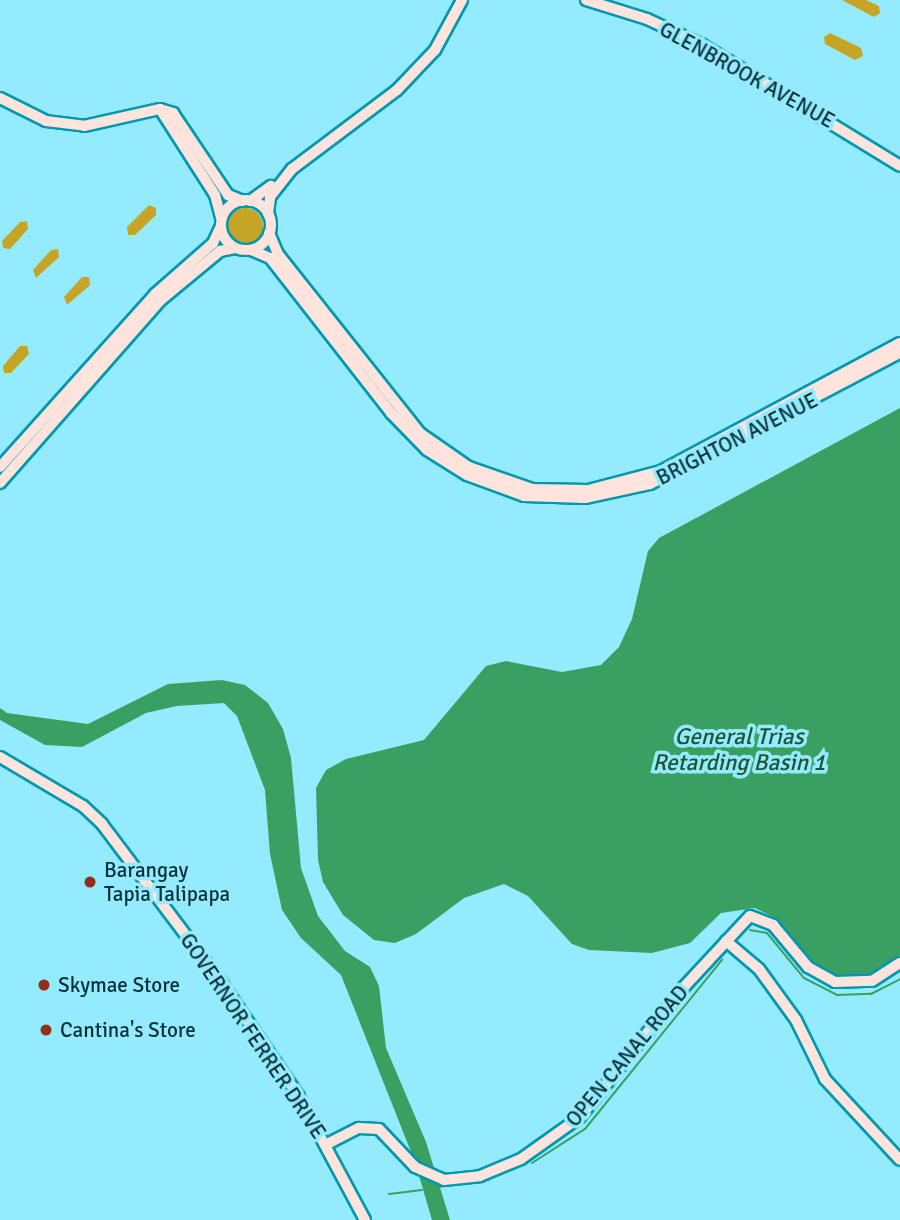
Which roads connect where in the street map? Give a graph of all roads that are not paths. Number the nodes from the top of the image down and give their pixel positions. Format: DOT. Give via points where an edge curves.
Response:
graph roads {
  1 [pos="455,0"];
  2 [pos="462,0"];
  3 [pos="586,0"];
  4 [pos="611,0"];
  5 [pos="0,97"];
  6 [pos="160,109"];
  7 [pos="900,160"];
  8 [pos="900,166"];
  9 [pos="246,201"];
  10 [pos="268,214"];
  11 [pos="221,222"];
  12 [pos="269,233"];
  13 [pos="235,248"];
  14 [pos="251,250"];
  15 [pos="900,343"];
  16 [pos="900,353"];
  17 [pos="0,467"];
  18 [pos="0,483"];
  19 [pos="0,757"];
  20 [pos="730,937"];
  21 [pos="900,963"];
  22 [pos="327,1144"];
  23 [pos="900,1160"];
  24 [pos="364,1219"];
  1 -- 9 [label="street" via="429,45 393,86 303,152 263,195"];
  2 -- 10 [label="street" via="435,50 397,90 292,169 267,204"];
  3 -- 8 [label="street, GLENBROOK AVENUE" via="647,19 701,44"];
  4 -- 7 [label="street, GLENBROOK AVENUE" via="705,40"];
  5 -- 6 [label="street" via="46,121 84,126"];
  6 -- 9 [label="street" via="175,116 228,195"];
  6 -- 11 [label="street" via="215,195"];
  9 -- 10 [label="street"];
  9 -- 11 [label="street" via="229,206"];
  10 -- 12 [label="street"];
  11 -- 13 [label="street" via="225,239"];
  11 -- 17 [label="street" via="213,243 155,294"];
  12 -- 14 [label="street"];
  12 -- 15 [label="street, BRIGHTON AVENUE" via="278,254 420,433 476,471 532,489 588,490 661,471"];
  13 -- 14 [label="street"];
  13 -- 18 [label="street" via="220,251 161,300"];
  14 -- 16 [label="street, BRIGHTON AVENUE" via="270,258 391,413 427,450 467,475 524,496 585,498 650,484"];
  19 -- 22 [label="street, GOVERNOR FERRER DRIVE" via="53,787 102,824 221,982"];
  20 -- 21 [label="street, OPEN CANAL ROAD" via="754,920 768,921 808,967 835,982 872,981"];
  20 -- 22 [label="street, OPEN CANAL ROAD" via="567,1129 521,1158 480,1176 441,1180 415,1167 393,1138 374,1127 359,1128"];
  20 -- 23 [label="street" via="796,1020 825,1079"];
  22 -- 24 [label="street, GOVERNOR FERRER DRIVE"];
}
